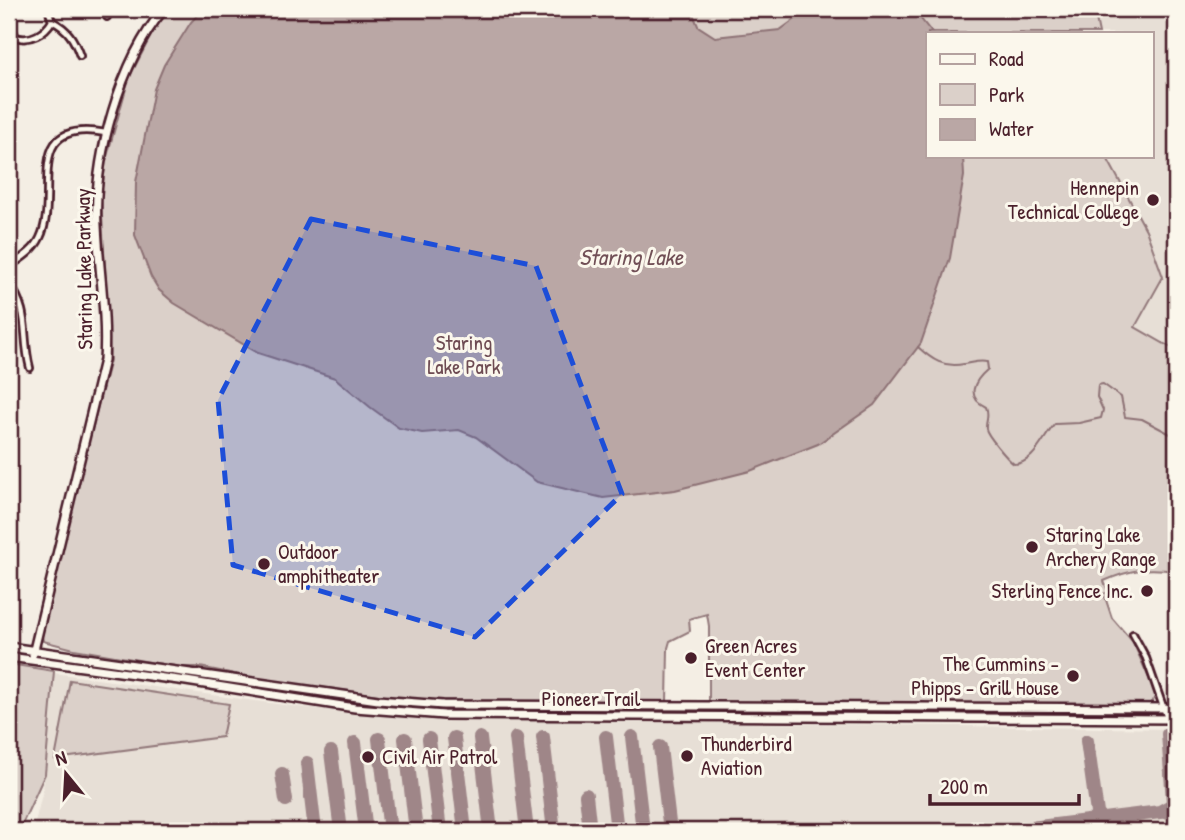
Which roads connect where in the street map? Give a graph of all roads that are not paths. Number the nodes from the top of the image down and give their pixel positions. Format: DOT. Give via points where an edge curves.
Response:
graph roads {
  1 [pos="48,9"];
  2 [pos="111,9"];
  3 [pos="164,9"];
  4 [pos="107,17"];
  5 [pos="52,21"];
  6 [pos="9,23"];
  7 [pos="79,56"];
  8 [pos="108,134"];
  9 [pos="9,267"];
  10 [pos="9,283"];
  11 [pos="30,368"];
  12 [pos="1133,634"];
  13 [pos="9,647"];
  14 [pos="33,650"];
  15 [pos="9,657"];
  16 [pos="32,660"];
  17 [pos="1163,708"];
  18 [pos="1176,708"];
  19 [pos="1172,718"];
  1 -- 5 [label="street"];
  2 -- 4 [label="street"];
  3 -- 8 [label="main road, Staring Lake Parkway" via="131,61"];
  5 -- 6 [label="street" via="43,32 25,39 16,37"];
  5 -- 7 [label="street" via="72,37"];
  8 -- 9 [label="street" via="78,130 55,145 48,165 41,236"];
  8 -- 14 [label="main road, Staring Lake Parkway" via="97,207 104,360"];
  10 -- 11 [label="street" via="23,309"];
  12 -- 17 [label="street"];
  13 -- 14 [label="main road, Pioneer Trail"];
  14 -- 16 [label="main road, Staring Lake Parkway"];
  14 -- 17 [label="main road, Pioneer Trail" via="443,705"];
  15 -- 16 [label="main road, Pioneer Trail"];
  16 -- 19 [label="main road, Pioneer Trail" via="355,708 433,715"];
  17 -- 18 [label="main road, Pioneer Trail"];
  17 -- 19 [label="street"];
}
